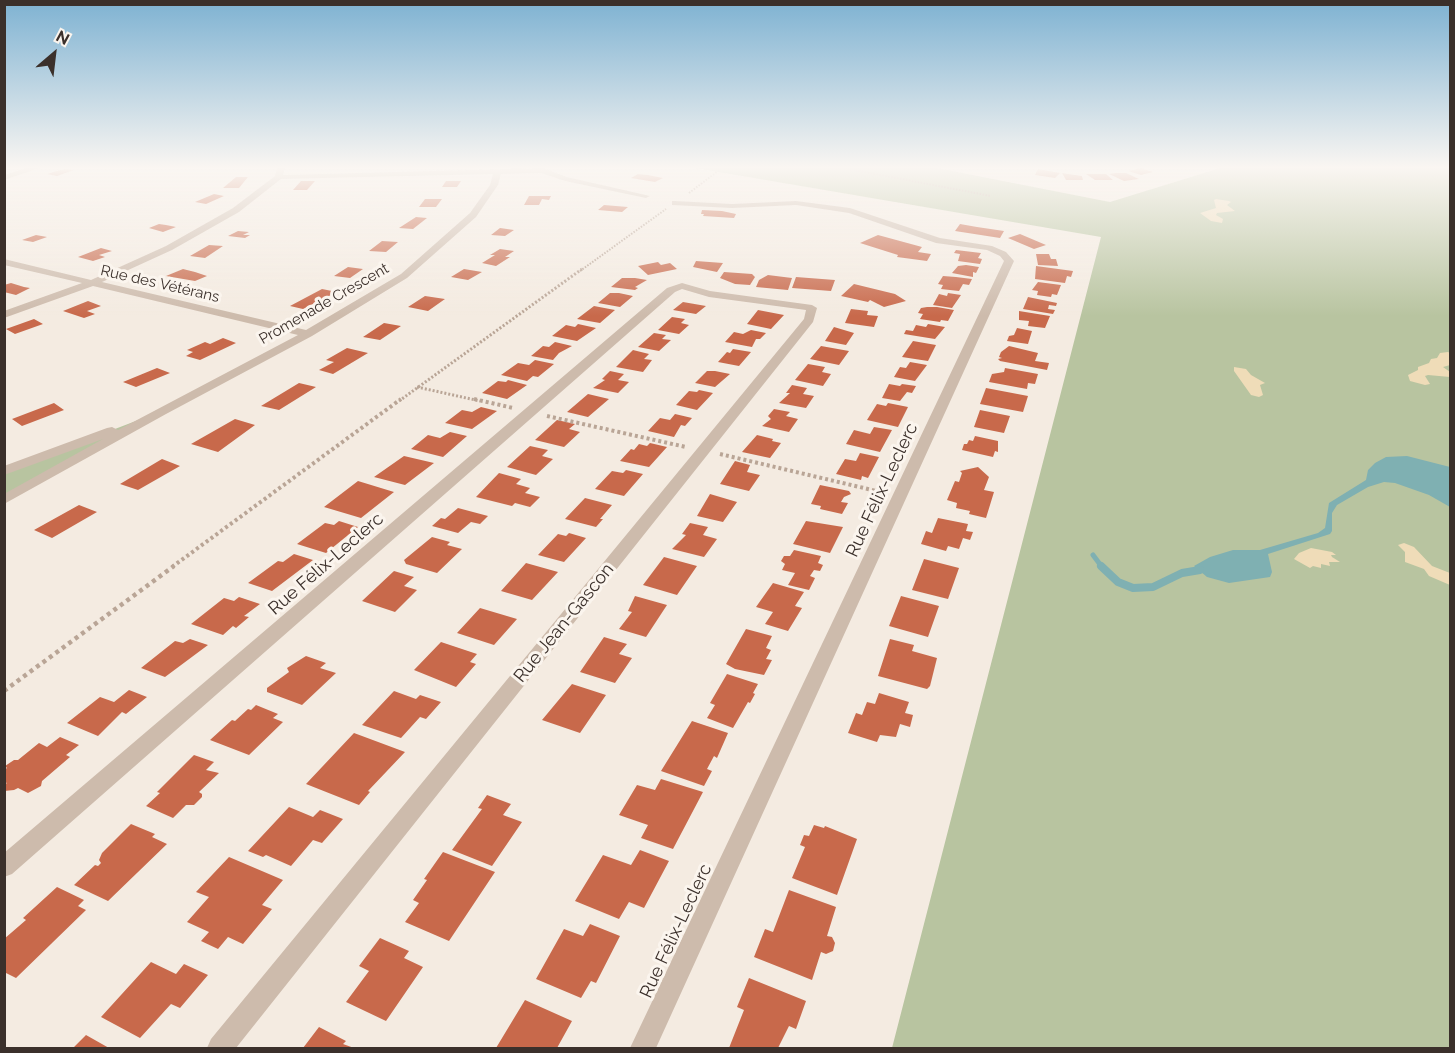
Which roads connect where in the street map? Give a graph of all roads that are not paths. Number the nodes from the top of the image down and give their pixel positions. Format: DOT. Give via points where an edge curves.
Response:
graph roads {
  1 [pos="223,217"];
  2 [pos="471,217"];
  3 [pos="868,217"];
  4 [pos="4,262"];
  5 [pos="92,283"];
  6 [pos="671,290"];
  7 [pos="4,315"];
  8 [pos="308,334"];
  9 [pos="162,411"];
  10 [pos="4,471"];
  11 [pos="4,500"];
  12 [pos="4,867"];
  13 [pos="220,1048"];
  14 [pos="643,1048"];
  1 -- 5 [label="street"];
  2 -- 8 [label="street, Promenade Crescent" via="404,276"];
  3 -- 14 [label="street, Rue Félix-Leclerc" via="939,241 989,248 1007,257 1008,265"];
  4 -- 5 [label="street, Rue des Vétérans"];
  5 -- 7 [label="street"];
  5 -- 8 [label="street, Rue des Vétérans"];
  6 -- 12 [label="street, Rue Félix-Leclerc"];
  6 -- 13 [label="street, Rue Jean-Gascon" via="682,286 709,294 812,308 809,320"];
  8 -- 9 [label="street, Promenade Crescent"];
  9 -- 10 [label="street, Promenade Crescent"];
  9 -- 11 [label="street, Promenade Crescent"];
}
